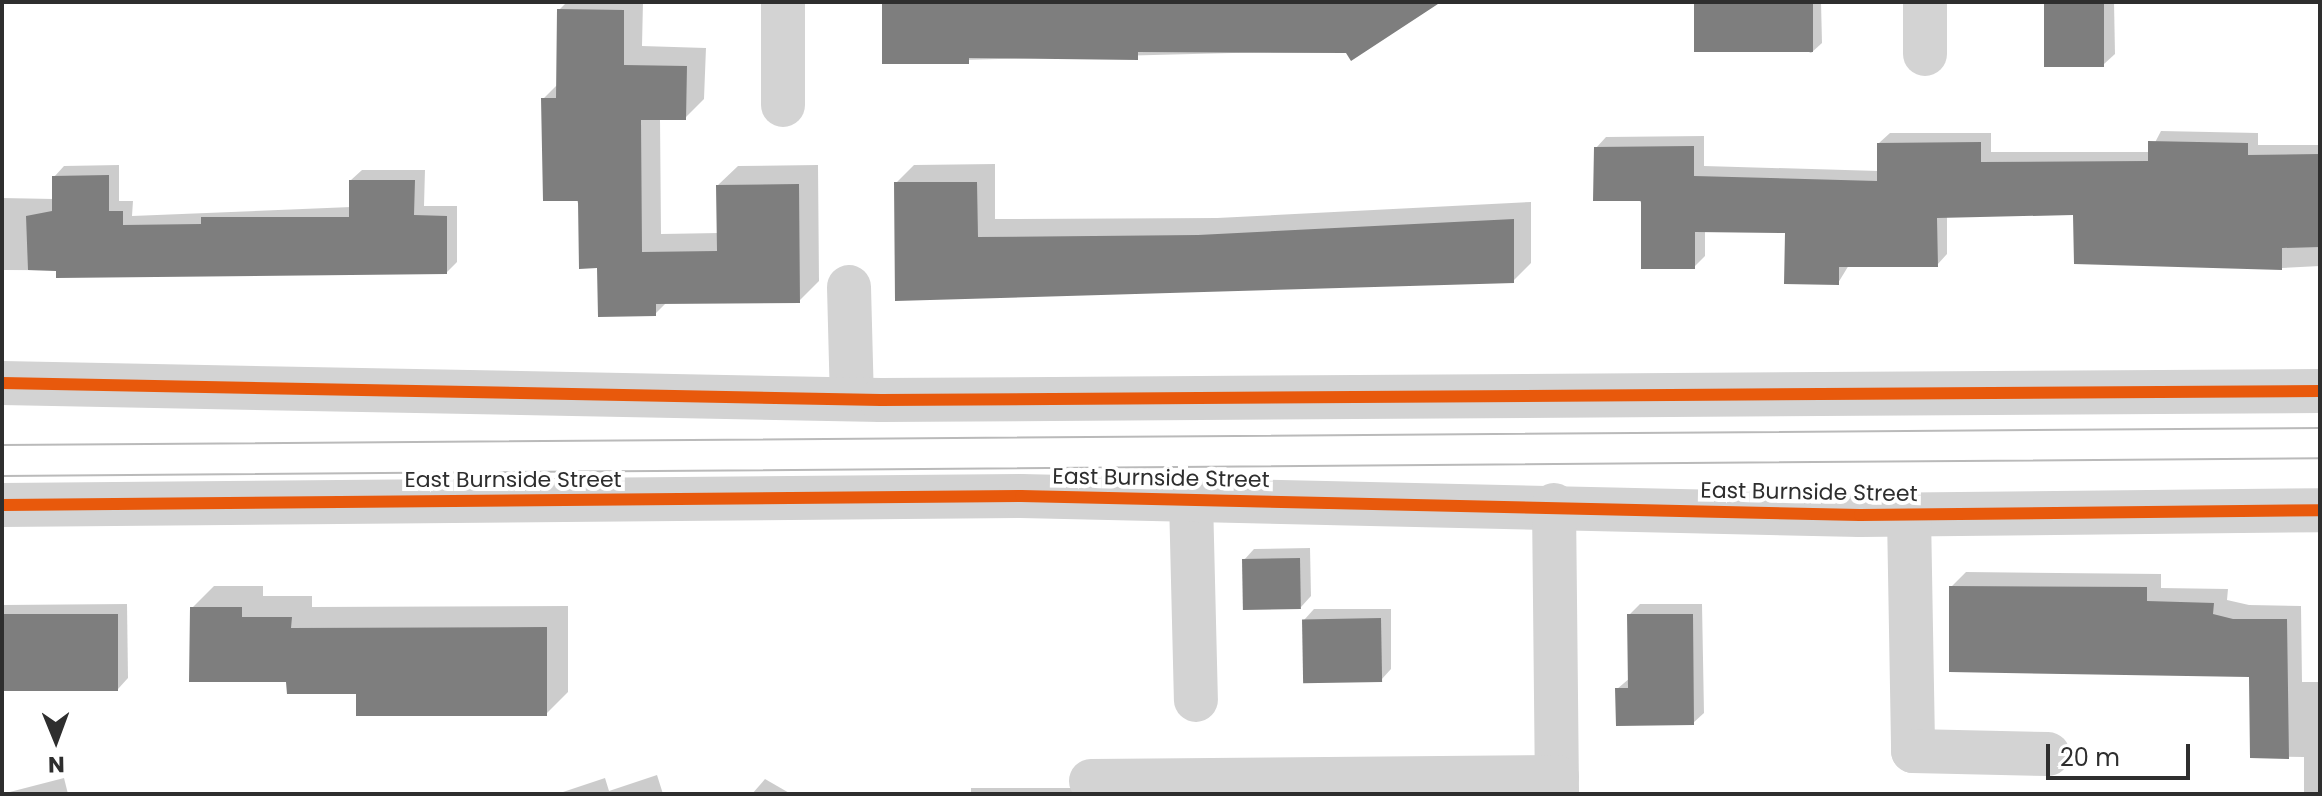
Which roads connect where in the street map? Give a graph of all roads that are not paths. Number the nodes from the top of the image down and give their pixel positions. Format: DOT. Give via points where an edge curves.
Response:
graph roads {
  1 [pos="783,2"];
  2 [pos="1925,2"];
  3 [pos="1925,54"];
  4 [pos="783,105"];
  5 [pos="849,287"];
  6 [pos="2,383"];
  7 [pos="2320,391"];
  8 [pos="852,399"];
  9 [pos="1191,499"];
  10 [pos="2,505"];
  11 [pos="1554,505"];
  12 [pos="2320,510"];
  13 [pos="1909,515"];
  14 [pos="1196,700"];
  15 [pos="2048,754"];
  16 [pos="1091,781"];
  17 [pos="1557,785"];
  1 -- 4 [label="street"];
  2 -- 3 [label="street"];
  5 -- 8 [label="street"];
  6 -- 8 [label="street"];
  7 -- 8 [label="street"];
  9 -- 10 [label="street, East Burnside Street"];
  9 -- 11 [label="street, East Burnside Street"];
  9 -- 14 [label="street"];
  11 -- 13 [label="street, East Burnside Street"];
  11 -- 17 [label="street"];
  12 -- 13 [label="street, East Burnside Street"];
  13 -- 15 [label="street" via="1913,751"];
  16 -- 17 [label="street"];
}
